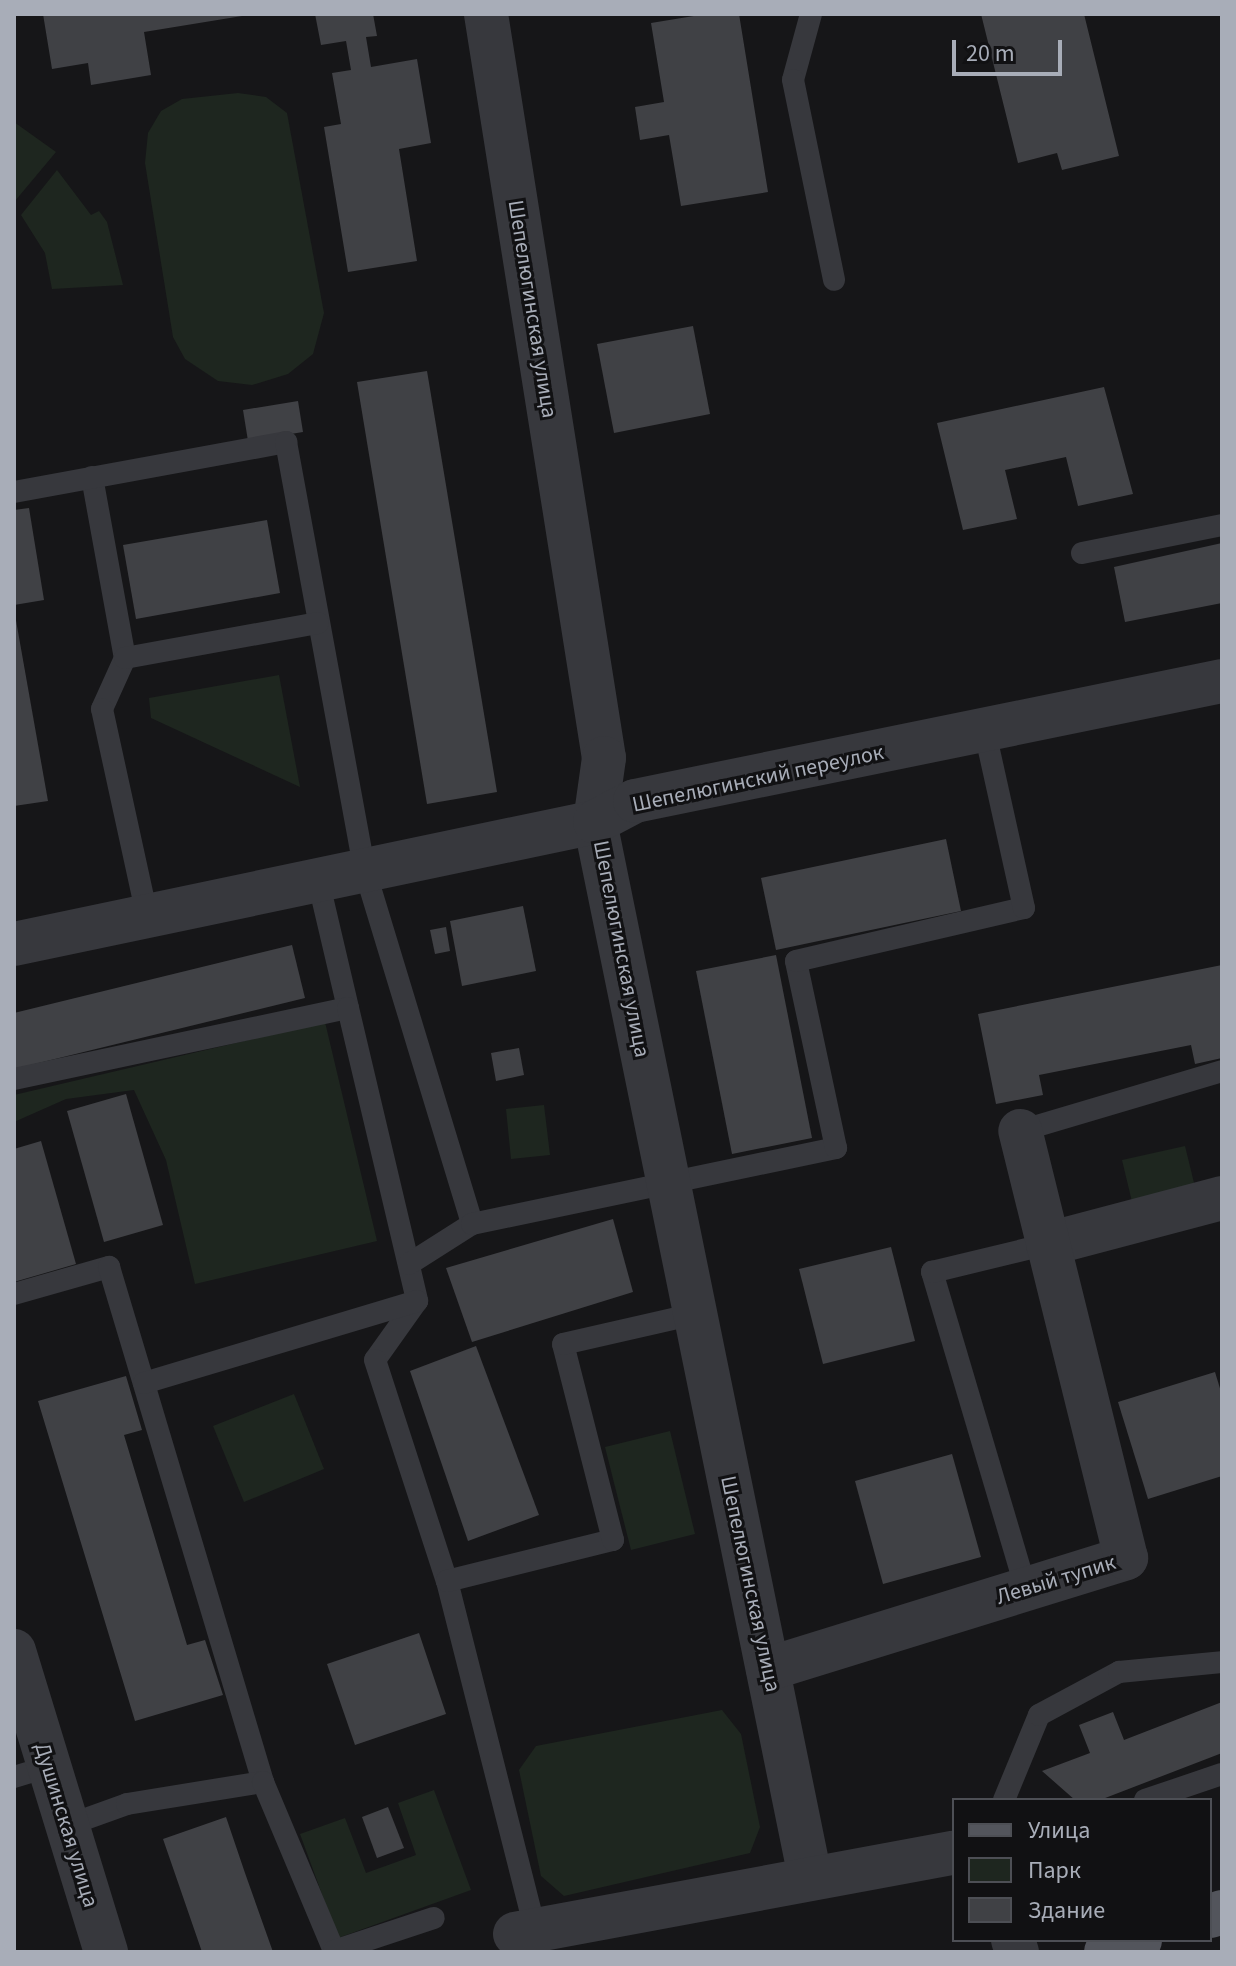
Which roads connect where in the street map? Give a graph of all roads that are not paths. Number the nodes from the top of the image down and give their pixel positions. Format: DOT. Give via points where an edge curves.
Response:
graph roads {
  1 [pos="486,14"];
  2 [pos="811,14"];
  3 [pos="834,280"];
  4 [pos="92,477"];
  5 [pos="14,492"];
  6 [pos="1222,525"];
  7 [pos="1082,553"];
  8 [pos="318,623"];
  9 [pos="125,658"];
  10 [pos="1222,681"];
  11 [pos="985,732"];
  12 [pos="595,822"];
  13 [pos="365,871"];
  14 [pos="318,880"];
  15 [pos="147,916"];
  16 [pos="14,944"];
  17 [pos="348,1008"];
  18 [pos="1222,1071"];
  19 [pos="14,1079"];
  20 [pos="1020,1131"];
  21 [pos="668,1178"];
  22 [pos="1222,1198"];
  23 [pos="472,1224"];
  24 [pos="1048,1244"];
  25 [pos="409,1264"];
  26 [pos="14,1294"];
  27 [pos="417,1301"];
  28 [pos="695,1314"];
  29 [pos="144,1383"];
  30 [pos="447,1581"];
  31 [pos="1026,1589"];
  32 [pos="14,1651"];
  33 [pos="1222,1662"];
  34 [pos="768,1669"];
  35 [pos="31,1772"];
  36 [pos="1222,1774"];
  37 [pos="263,1782"];
  38 [pos="1005,1798"];
  39 [pos="1151,1798"];
  40 [pos="66,1826"];
  41 [pos="952,1853"];
  42 [pos="810,1877"];
  43 [pos="434,1918"];
  44 [pos="525,1931"];
  45 [pos="1134,1942"];
  46 [pos="106,1952"];
  47 [pos="1106,1952"];
  1 -- 12 [label="street, Шепелюгинская улица" via="604,758"];
  2 -- 3 [label="lane" via="793,80"];
  4 -- 5 [label="lane"];
  4 -- 8 [label="lane" via="286,442"];
  4 -- 9 [label="lane"];
  6 -- 7 [label="lane"];
  8 -- 9 [label="lane"];
  8 -- 13 [label="lane"];
  9 -- 15 [label="lane" via="102,709"];
  10 -- 11 [label="street, Шепелюгинский переулок"];
  11 -- 12 [label="street, Шепелюгинский переулок" via="635,801"];
  11 -- 21 [label="lane" via="1024,908 796,961 836,1148"];
  12 -- 13 [label="street, Шепелюгинский переулок"];
  12 -- 21 [label="street, Шепелюгинская улица"];
  13 -- 14 [label="street, Шепелюгинский переулок"];
  13 -- 23 [label="lane"];
  14 -- 15 [label="street, Шепелюгинский переулок"];
  14 -- 17 [label="lane"];
  15 -- 16 [label="street, Шепелюгинский переулок"];
  17 -- 19 [label="lane"];
  17 -- 25 [label="lane"];
  18 -- 20 [label="lane"];
  20 -- 24 [label="street, Левый тупик"];
  21 -- 23 [label="lane"];
  21 -- 28 [label="street, Шепелюгинская улица"];
  22 -- 24 [label="street"];
  23 -- 25 [label="lane"];
  24 -- 31 [label="street, Левый тупик" via="1126,1558"];
  24 -- 31 [label="lane" via="932,1272"];
  25 -- 27 [label="lane"];
  26 -- 29 [label="lane" via="109,1267"];
  27 -- 29 [label="lane"];
  27 -- 30 [label="lane" via="375,1360"];
  28 -- 30 [label="lane" via="563,1344 613,1540"];
  28 -- 34 [label="street, Шепелюгинская улица"];
  29 -- 37 [label="lane"];
  30 -- 44 [label="lane"];
  31 -- 34 [label="street, Левый тупик"];
  32 -- 35 [label="street, Душинская улица"];
  33 -- 38 [label="lane" via="1119,1672 1039,1715"];
  34 -- 42 [label="street, Шепелюгинская улица"];
  35 -- 40 [label="street, Душинская улица"];
  36 -- 39 [label="lane"];
  37 -- 40 [label="lane" via="127,1804"];
  37 -- 43 [label="lane" via="334,1951"];
  40 -- 46 [label="street, Душинская улица"];
  41 -- 42 [label="street"];
  42 -- 44 [label="street"];
  45 -- 47 [label="main road"];
}
